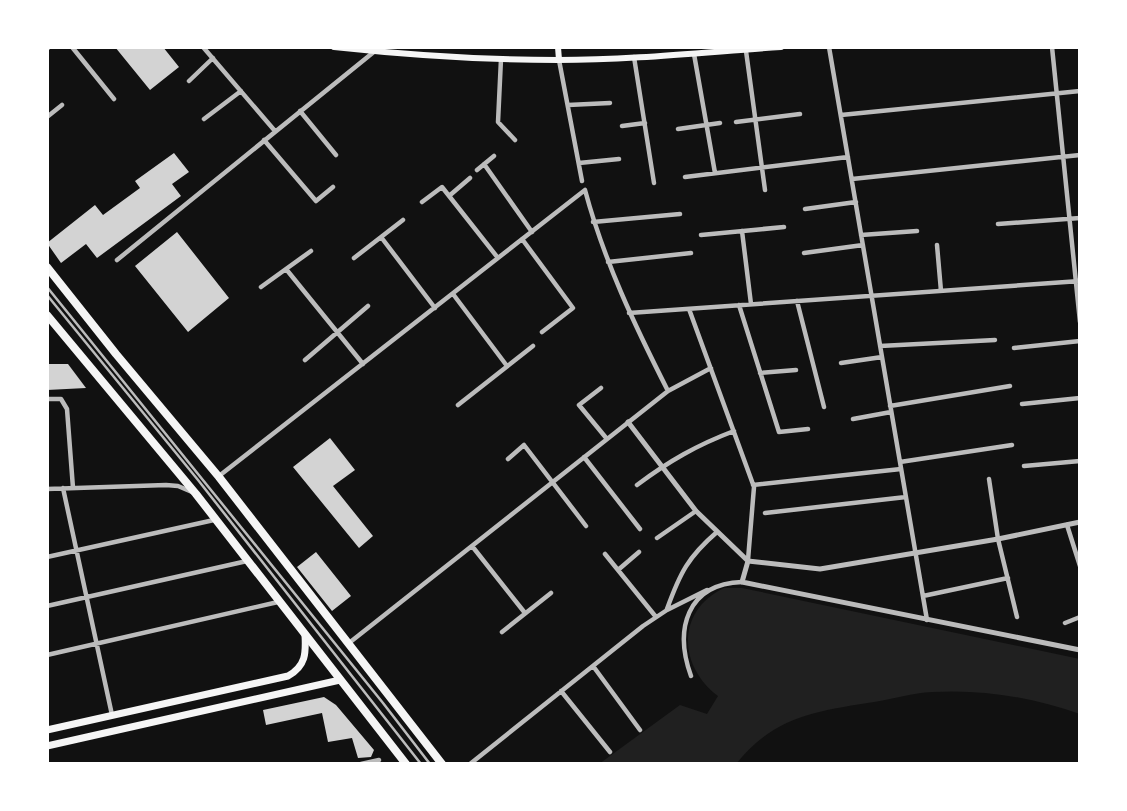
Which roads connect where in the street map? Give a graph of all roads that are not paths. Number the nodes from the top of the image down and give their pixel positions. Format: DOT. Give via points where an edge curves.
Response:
graph roads {
  1 [pos="72,47"];
  2 [pos="203,47"];
  3 [pos="334,47"];
  4 [pos="481,47"];
  5 [pos="502,47"];
  6 [pos="558,47"];
  7 [pos="633,47"];
  8 [pos="781,47"];
  9 [pos="829,47"];
  10 [pos="1052,47"];
  11 [pos="763,48"];
  12 [pos="375,49"];
  13 [pos="745,49"];
  14 [pos="412,50"];
  15 [pos="693,50"];
  16 [pos="634,56"];
  17 [pos="480,57"];
  18 [pos="213,58"];
  19 [pos="501,58"];
  20 [pos="559,60"];
  21 [pos="189,81"];
  22 [pos="241,91"];
  23 [pos="1080,91"];
  24 [pos="1057,93"];
  25 [pos="114,99"];
  26 [pos="610,103"];
  27 [pos="62,105"];
  28 [pos="568,106"];
  29 [pos="300,111"];
  30 [pos="800,114"];
  31 [pos="841,115"];
  32 [pos="47,117"];
  33 [pos="204,119"];
  34 [pos="756,120"];
  35 [pos="737,122"];
  36 [pos="645,123"];
  37 [pos="720,123"];
  38 [pos="706,125"];
  39 [pos="622,126"];
  40 [pos="678,129"];
  41 [pos="275,131"];
  42 [pos="264,140"];
  43 [pos="514,140"];
  44 [pos="335,155"];
  45 [pos="1080,155"];
  46 [pos="494,156"];
  47 [pos="848,157"];
  48 [pos="1063,157"];
  49 [pos="619,159"];
  50 [pos="579,163"];
  51 [pos="484,164"];
  52 [pos="762,168"];
  53 [pos="477,170"];
  54 [pos="715,173"];
  55 [pos="685,177"];
  56 [pos="470,178"];
  57 [pos="852,179"];
  58 [pos="582,181"];
  59 [pos="654,183"];
  60 [pos="333,187"];
  61 [pos="765,190"];
  62 [pos="449,196"];
  63 [pos="422,202"];
  64 [pos="856,202"];
  65 [pos="805,209"];
  66 [pos="680,214"];
  67 [pos="1080,218"];
  68 [pos="1069,219"];
  69 [pos="403,220"];
  70 [pos="593,222"];
  71 [pos="998,224"];
  72 [pos="784,227"];
  73 [pos="742,231"];
  74 [pos="917,231"];
  75 [pos="532,232"];
  76 [pos="701,235"];
  77 [pos="861,235"];
  78 [pos="381,237"];
  79 [pos="522,239"];
  80 [pos="863,245"];
  81 [pos="937,245"];
  82 [pos="311,251"];
  83 [pos="691,253"];
  84 [pos="804,253"];
  85 [pos="354,258"];
  86 [pos="498,258"];
  87 [pos="117,260"];
  88 [pos="608,262"];
  89 [pos="47,267"];
  90 [pos="286,269"];
  91 [pos="1078,281"];
  92 [pos="47,287"];
  93 [pos="261,287"];
  94 [pos="941,290"];
  95 [pos="453,293"];
  96 [pos="47,295"];
  97 [pos="872,296"];
  98 [pos="797,301"];
  99 [pos="751,304"];
  100 [pos="739,305"];
  101 [pos="368,306"];
  102 [pos="435,308"];
  103 [pos="689,309"];
  104 [pos="629,313"];
  105 [pos="47,315"];
  106 [pos="1080,322"];
  107 [pos="338,332"];
  108 [pos="542,332"];
  109 [pos="995,340"];
  110 [pos="1080,341"];
  111 [pos="533,346"];
  112 [pos="880,346"];
  113 [pos="1014,348"];
  114 [pos="882,357"];
  115 [pos="305,360"];
  116 [pos="841,363"];
  117 [pos="363,364"];
  118 [pos="507,366"];
  119 [pos="711,368"];
  120 [pos="796,370"];
  121 [pos="760,373"];
  122 [pos="1010,386"];
  123 [pos="601,388"];
  124 [pos="668,391"];
  125 [pos="47,398"];
  126 [pos="1080,398"];
  127 [pos="1022,404"];
  128 [pos="458,405"];
  129 [pos="824,407"];
  130 [pos="891,409"];
  131 [pos="852,419"];
  132 [pos="628,422"];
  133 [pos="808,429"];
  134 [pos="734,431"];
  135 [pos="607,439"];
  136 [pos="1012,445"];
  137 [pos="584,457"];
  138 [pos="508,459"];
  139 [pos="1080,461"];
  140 [pos="900,462"];
  141 [pos="662,466"];
  142 [pos="1024,467"];
  143 [pos="901,469"];
  144 [pos="219,477"];
  145 [pos="989,479"];
  146 [pos="551,483"];
  147 [pos="637,485"];
  148 [pos="753,485"];
  149 [pos="63,488"];
  150 [pos="73,488"];
  151 [pos="47,489"];
  152 [pos="196,494"];
  153 [pos="906,497"];
  154 [pos="696,511"];
  155 [pos="765,513"];
  156 [pos="214,520"];
  157 [pos="1080,522"];
  158 [pos="1067,525"];
  159 [pos="586,526"];
  160 [pos="640,529"];
  161 [pos="717,532"];
  162 [pos="657,538"];
  163 [pos="998,540"];
  164 [pos="471,546"];
  165 [pos="76,550"];
  166 [pos="639,552"];
  167 [pos="605,554"];
  168 [pos="916,554"];
  169 [pos="47,557"];
  170 [pos="247,561"];
  171 [pos="748,561"];
  172 [pos="1080,566"];
  173 [pos="618,570"];
  174 [pos="1008,578"];
  175 [pos="742,582"];
  176 [pos="707,590"];
  177 [pos="551,593"];
  178 [pos="923,596"];
  179 [pos="87,597"];
  180 [pos="279,602"];
  181 [pos="47,606"];
  182 [pos="667,610"];
  183 [pos="525,613"];
  184 [pos="656,617"];
  185 [pos="1017,617"];
  186 [pos="1080,617"];
  187 [pos="928,620"];
  188 [pos="1065,623"];
  189 [pos="502,632"];
  190 [pos="305,635"];
  191 [pos="97,644"];
  192 [pos="348,644"];
  193 [pos="1080,650"];
  194 [pos="47,655"];
  195 [pos="593,666"];
  196 [pos="691,676"];
  197 [pos="340,680"];
  198 [pos="561,691"];
  199 [pos="112,715"];
  200 [pos="47,730"];
  201 [pos="640,730"];
  202 [pos="47,747"];
  203 [pos="610,752"];
  204 [pos="379,760"];
  205 [pos="361,764"];
  206 [pos="406,764"];
  207 [pos="421,764"];
  208 [pos="430,764"];
  209 [pos="442,764"];
  210 [pos="470,764"];
  1 -- 25 [label="street"];
  2 -- 18 [label="street"];
  3 -- 12 [label="main road"];
  4 -- 17 [label="main road"];
  5 -- 19 [label="main road"];
  6 -- 20 [label="main road"];
  7 -- 16 [label="main road"];
  8 -- 11 [label="main road"];
  9 -- 31 [label="street"];
  10 -- 24 [label="street"];
  11 -- 13 [label="main road"];
  12 -- 14 [label="main road"];
  12 -- 29 [label="street"];
  13 -- 15 [label="main road"];
  13 -- 34 [label="street"];
  14 -- 17 [label="main road"];
  15 -- 16 [label="main road"];
  15 -- 38 [label="street"];
  16 -- 20 [label="main road"];
  16 -- 36 [label="street"];
  17 -- 19 [label="main road"];
  18 -- 21 [label="street"];
  18 -- 22 [label="street"];
  19 -- 20 [label="main road"];
  19 -- 43 [label="street" via="498,122"];
  20 -- 28 [label="street"];
  22 -- 33 [label="street"];
  22 -- 41 [label="street"];
  23 -- 24 [label="street"];
  24 -- 31 [label="street"];
  24 -- 48 [label="street"];
  26 -- 28 [label="street"];
  27 -- 32 [label="street"];
  28 -- 50 [label="street"];
  29 -- 41 [label="street"];
  29 -- 44 [label="street"];
  30 -- 34 [label="street"];
  31 -- 47 [label="street"];
  34 -- 35 [label="street"];
  34 -- 52 [label="street"];
  36 -- 39 [label="street"];
  36 -- 59 [label="street"];
  37 -- 38 [label="street"];
  38 -- 40 [label="street"];
  38 -- 54 [label="street"];
  41 -- 42 [label="street"];
  42 -- 60 [label="street" via="316,201"];
  42 -- 87 [label="street"];
  45 -- 48 [label="street"];
  46 -- 51 [label="street"];
  47 -- 52 [label="street"];
  47 -- 57 [label="street"];
  48 -- 57 [label="street"];
  48 -- 68 [label="street"];
  49 -- 50 [label="street"];
  50 -- 58 [label="street"];
  51 -- 53 [label="street"];
  51 -- 75 [label="street"];
  52 -- 54 [label="street"];
  52 -- 61 [label="street"];
  54 -- 55 [label="street"];
  56 -- 62 [label="street"];
  57 -- 64 [label="street"];
  62 -- 63 [label="street" via="442,187"];
  62 -- 86 [label="street"];
  64 -- 65 [label="street"];
  64 -- 77 [label="street"];
  66 -- 70 [label="street"];
  67 -- 68 [label="street"];
  68 -- 71 [label="street"];
  68 -- 91 [label="street"];
  69 -- 78 [label="street"];
  70 -- 75 [label="street" via="585,190"];
  70 -- 88 [label="street"];
  72 -- 73 [label="street"];
  73 -- 76 [label="street"];
  73 -- 99 [label="street"];
  74 -- 77 [label="street"];
  75 -- 79 [label="street"];
  77 -- 80 [label="street"];
  78 -- 85 [label="street"];
  78 -- 102 [label="street"];
  79 -- 86 [label="street"];
  79 -- 108 [label="street" via="573,307"];
  80 -- 84 [label="street"];
  80 -- 97 [label="street"];
  81 -- 94 [label="street"];
  82 -- 90 [label="street"];
  83 -- 88 [label="street"];
  86 -- 95 [label="street"];
  88 -- 104 [label="street"];
  89 -- 144 [label="highway"];
  90 -- 93 [label="street"];
  90 -- 107 [label="street"];
  91 -- 94 [label="street"];
  91 -- 106 [label="street"];
  92 -- 208 [label="lane"];
  94 -- 97 [label="street"];
  95 -- 102 [label="street"];
  95 -- 118 [label="street"];
  96 -- 207 [label="lane"];
  97 -- 98 [label="street"];
  97 -- 112 [label="street"];
  98 -- 99 [label="street"];
  98 -- 129 [label="street"];
  99 -- 100 [label="street"];
  100 -- 103 [label="street"];
  100 -- 121 [label="street"];
  101 -- 107 [label="street"];
  102 -- 117 [label="street"];
  103 -- 104 [label="street"];
  103 -- 119 [label="street"];
  104 -- 124 [label="street"];
  105 -- 152 [label="highway"];
  107 -- 115 [label="street"];
  107 -- 117 [label="street"];
  109 -- 112 [label="street"];
  110 -- 113 [label="street"];
  111 -- 118 [label="street"];
  112 -- 114 [label="street"];
  114 -- 116 [label="street"];
  114 -- 130 [label="street"];
  117 -- 144 [label="street"];
  118 -- 128 [label="street"];
  119 -- 124 [label="street"];
  119 -- 134 [label="street"];
  120 -- 121 [label="street"];
  121 -- 133 [label="street" via="779,432"];
  122 -- 130 [label="street"];
  123 -- 135 [label="street" via="579,405"];
  124 -- 132 [label="street"];
  125 -- 150 [label="street" via="61,399 67,409"];
  126 -- 127 [label="street"];
  130 -- 131 [label="street"];
  130 -- 140 [label="street"];
  132 -- 135 [label="street"];
  132 -- 141 [label="street"];
  134 -- 141 [label="street" via="699,444"];
  134 -- 148 [label="street"];
  135 -- 137 [label="street"];
  136 -- 140 [label="street"];
  137 -- 146 [label="street"];
  137 -- 160 [label="street"];
  138 -- 146 [label="street" via="524,445"];
  139 -- 142 [label="street"];
  140 -- 143 [label="street"];
  141 -- 147 [label="street"];
  141 -- 154 [label="street"];
  143 -- 148 [label="street"];
  143 -- 153 [label="street"];
  144 -- 192 [label="highway"];
  145 -- 163 [label="street"];
  146 -- 159 [label="street"];
  146 -- 164 [label="street"];
  148 -- 171 [label="street"];
  149 -- 150 [label="street"];
  149 -- 151 [label="street"];
  149 -- 165 [label="street"];
  150 -- 152 [label="street" via="178,486"];
  152 -- 156 [label="highway"];
  153 -- 155 [label="street"];
  153 -- 168 [label="street"];
  154 -- 161 [label="street"];
  154 -- 162 [label="street"];
  156 -- 165 [label="street"];
  156 -- 170 [label="highway"];
  157 -- 158 [label="street"];
  158 -- 163 [label="street"];
  158 -- 172 [label="street"];
  161 -- 171 [label="street"];
  161 -- 182 [label="street" via="696,550 678,578"];
  163 -- 168 [label="street"];
  163 -- 174 [label="street"];
  164 -- 183 [label="street"];
  164 -- 192 [label="street"];
  165 -- 169 [label="street"];
  165 -- 179 [label="street"];
  166 -- 173 [label="street"];
  167 -- 173 [label="street"];
  168 -- 171 [label="street" via="820,569"];
  168 -- 178 [label="street"];
  170 -- 179 [label="street"];
  170 -- 180 [label="highway"];
  171 -- 175 [label="street"];
  173 -- 184 [label="street"];
  174 -- 178 [label="street"];
  174 -- 185 [label="street"];
  175 -- 176 [label="street" via="723,582"];
  175 -- 187 [label="street"];
  176 -- 182 [label="street"];
  176 -- 196 [label="street" via="685,624 683,642"];
  177 -- 183 [label="street"];
  178 -- 187 [label="street"];
  179 -- 181 [label="street"];
  179 -- 191 [label="street"];
  180 -- 190 [label="highway"];
  180 -- 191 [label="street"];
  182 -- 184 [label="street"];
  183 -- 189 [label="street"];
  184 -- 195 [label="street"];
  186 -- 188 [label="street"];
  187 -- 193 [label="street"];
  190 -- 197 [label="highway"];
  190 -- 199 [label="main road" via="301,666 288,676"];
  191 -- 194 [label="street"];
  191 -- 199 [label="street"];
  192 -- 209 [label="highway"];
  195 -- 198 [label="street"];
  195 -- 201 [label="street"];
  197 -- 202 [label="main road"];
  197 -- 206 [label="highway"];
  198 -- 203 [label="street"];
  198 -- 210 [label="street"];
  199 -- 200 [label="main road"];
  204 -- 205 [label="street"];
}
